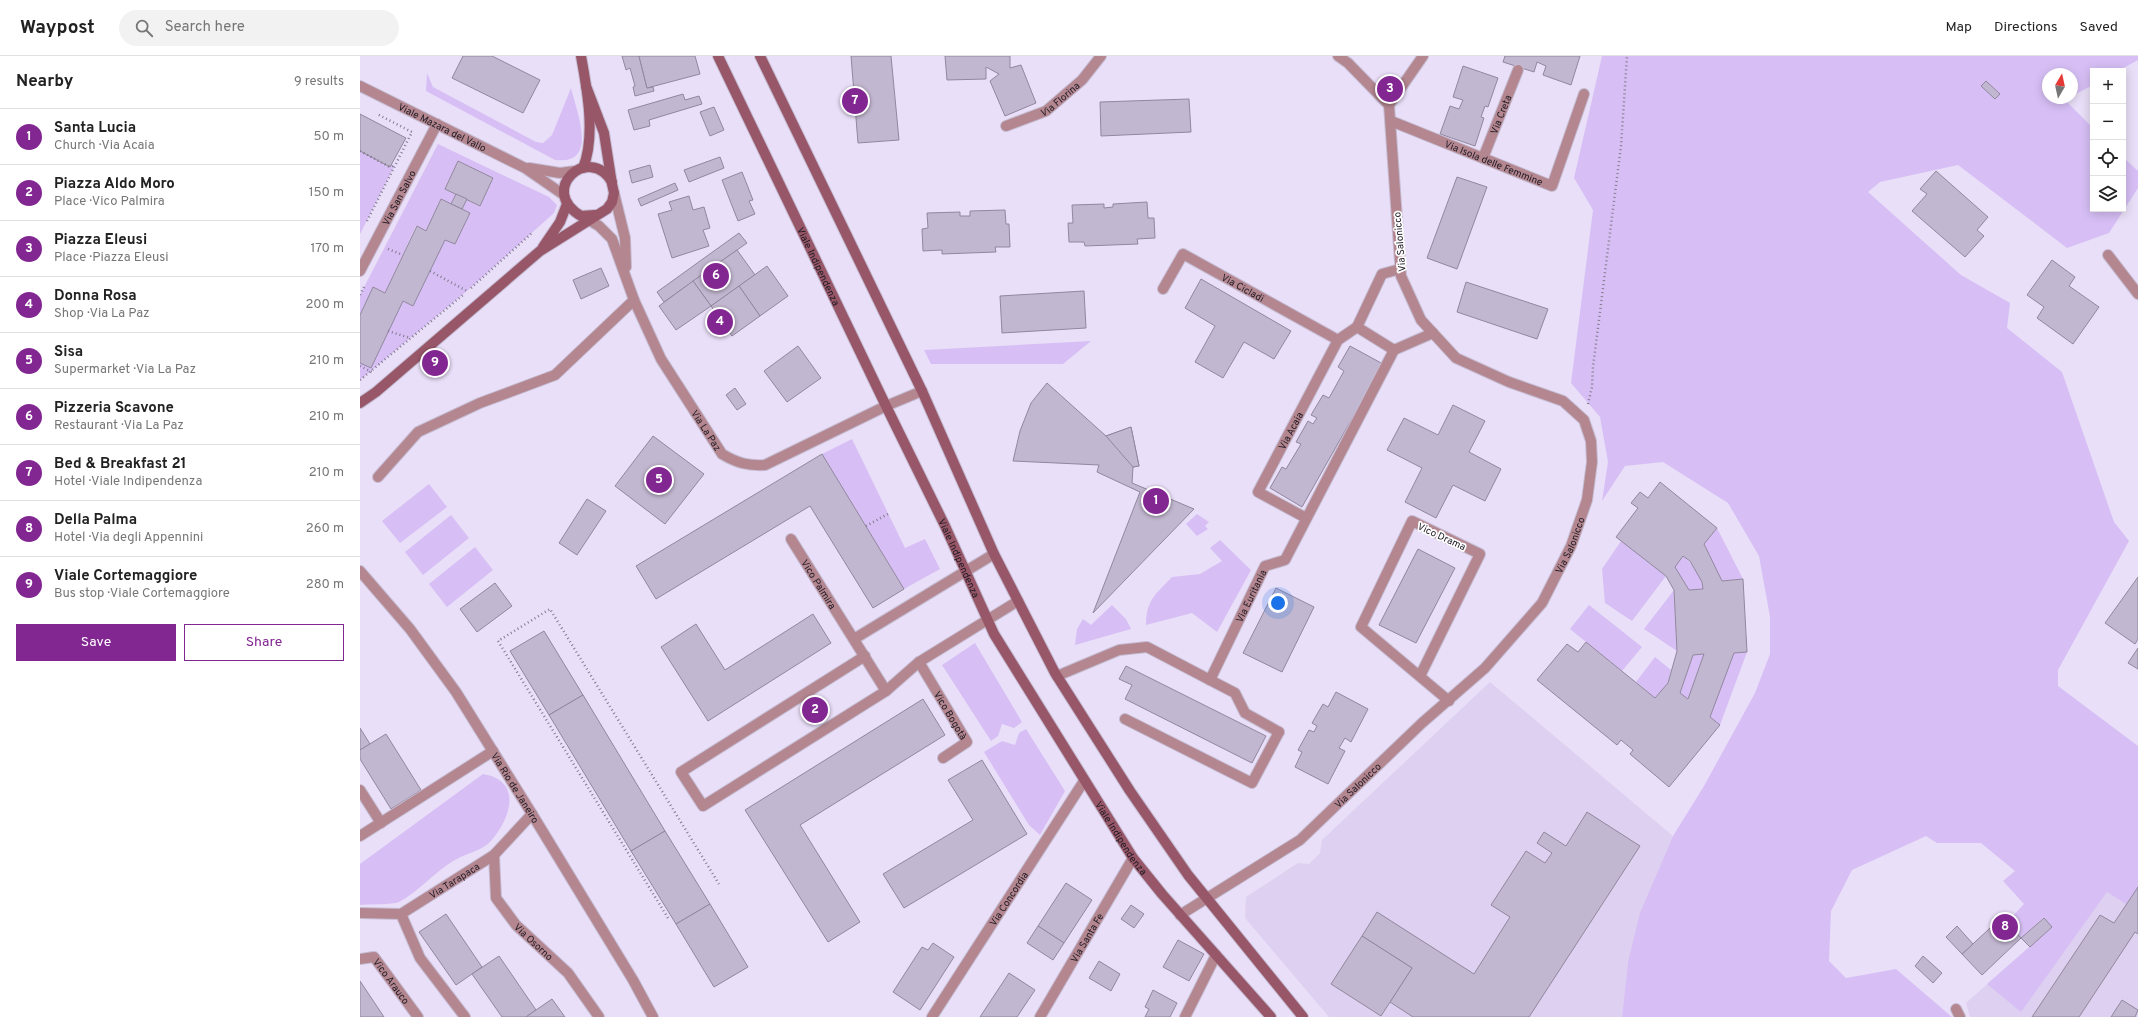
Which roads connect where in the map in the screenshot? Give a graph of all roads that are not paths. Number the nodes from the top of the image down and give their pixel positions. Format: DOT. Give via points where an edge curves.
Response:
graph roads {
  1 [pos="581,56"];
  2 [pos="718,56"];
  3 [pos="760,56"];
  4 [pos="1101,56"];
  5 [pos="1338,56"];
  6 [pos="1423,56"];
  7 [pos="1518,70"];
  8 [pos="360,86"];
  9 [pos="586,86"];
  10 [pos="1584,94"];
  11 [pos="1389,105"];
  12 [pos="1390,121"];
  13 [pos="437,124"];
  14 [pos="1006,126"];
  15 [pos="1483,158"];
  16 [pos="525,168"];
  17 [pos="579,169"];
  18 [pos="613,188"];
  19 [pos="565,200"];
  20 [pos="599,214"];
  21 [pos="581,216"];
  22 [pos="590,220"];
  23 [pos="540,251"];
  24 [pos="2108,255"];
  25 [pos="1400,269"];
  26 [pos="360,271"];
  27 [pos="626,275"];
  28 [pos="1163,289"];
  29 [pos="2138,294"];
  30 [pos="634,300"];
  31 [pos="1357,327"];
  32 [pos="1433,333"];
  33 [pos="1338,340"];
  34 [pos="1394,350"];
  35 [pos="922,391"];
  36 [pos="360,403"];
  37 [pos="886,406"];
  38 [pos="378,477"];
  39 [pos="1306,518"];
  40 [pos="791,538"];
  41 [pos="994,554"];
  42 [pos="360,571"];
  43 [pos="965,572"];
  44 [pos="1018,601"];
  45 [pos="987,620"];
  46 [pos="854,638"];
  47 [pos="865,656"];
  48 [pos="920,662"];
  49 [pos="1057,676"];
  50 [pos="1420,676"];
  51 [pos="1210,680"];
  52 [pos="886,691"];
  53 [pos="1449,701"];
  54 [pos="1126,719"];
  55 [pos="493,751"];
  56 [pos="943,758"];
  57 [pos="1084,781"];
  58 [pos="360,790"];
  59 [pos="532,814"];
  60 [pos="381,822"];
  61 [pos="360,836"];
  62 [pos="494,855"];
  63 [pos="1133,858"];
  64 [pos="1207,898"];
  65 [pos="360,913"];
  66 [pos="401,914"];
  67 [pos="1180,915"];
  68 [pos="1216,955"];
  69 [pos="360,959"];
  70 [pos="418,1017"];
  71 [pos="465,1017"];
  72 [pos="599,1017"];
  73 [pos="653,1017"];
  74 [pos="932,1017"];
  75 [pos="1040,1017"];
  76 [pos="1185,1017"];
  77 [pos="1271,1017"];
  78 [pos="1303,1017"];
  1 -- 9 [label="street"];
  2 -- 37 [label="street, Viale Indipendenza"];
  3 -- 35 [label="street"];
  4 -- 14 [label="street, Via Florina" via="1082,80 1046,110"];
  5 -- 11 [label="street"];
  6 -- 11 [label="street"];
  7 -- 15 [label="street, Via Creta"];
  8 -- 13 [label="street, Viale Mazara del Vallo"];
  9 -- 17 [label="street" via="589,145 588,156"];
  9 -- 18 [label="street" via="604,134"];
  10 -- 15 [label="street, Via Isola delle Femmine" via="1552,186"];
  11 -- 12 [label="street, Via Salonicco"];
  12 -- 15 [label="street, Via Isola delle Femmine"];
  12 -- 25 [label="street, Via Salonicco"];
  13 -- 16 [label="street, Viale Mazara del Vallo"];
  13 -- 26 [label="street, Via San Salvo"];
  16 -- 17 [label="street" via="560,173"];
  16 -- 19 [label="street"];
  17 -- 18 [label="street" via="592,167 601,170 608,176"];
  17 -- 19 [label="street" via="568,178 564,186"];
  18 -- 20 [label="street" via="609,206"];
  18 -- 27 [label="street" via="625,238"];
  19 -- 21 [label="street"];
  19 -- 23 [label="street" via="560,222"];
  20 -- 21 [label="street"];
  20 -- 22 [label="street"];
  21 -- 22 [label="street"];
  22 -- 23 [label="street"];
  22 -- 27 [label="street" via="612,239"];
  23 -- 36 [label="street"];
  24 -- 29 [label="street"];
  25 -- 31 [label="street" via="1382,274"];
  25 -- 32 [label="street, Via Salonicco" via="1421,320"];
  27 -- 30 [label="street, Via La Paz"];
  28 -- 33 [label="street, Via Cicladi" via="1183,254"];
  30 -- 37 [label="street, Via La Paz" via="661,359 722,454 735,462 750,466 765,465"];
  30 -- 38 [label="street" via="555,375 480,402 418,432"];
  31 -- 33 [label="street, Via Acaia"];
  31 -- 34 [label="street"];
  32 -- 34 [label="street"];
  32 -- 53 [label="street, Via Salonicco" via="1456,358 1509,382 1563,401 1584,420 1591,441 1592,462 1587,500 1571,546 1542,603 1484,668"];
  33 -- 39 [label="street, Via Acaia" via="1258,492"];
  34 -- 39 [label="street, Via Euritania"];
  35 -- 37 [label="street, Via La Paz"];
  35 -- 41 [label="street"];
  37 -- 43 [label="street, Viale Indipendenza"];
  39 -- 51 [label="street, Via Euritania" via="1285,560 1265,566"];
  40 -- 46 [label="street, Vico Palmira"];
  41 -- 43 [label="street"];
  41 -- 44 [label="street"];
  42 -- 55 [label="street, Via Rio de Janeiro" via="410,629 456,692"];
  43 -- 45 [label="street, Viale Indipendenza"];
  43 -- 46 [label="street"];
  44 -- 45 [label="street"];
  44 -- 49 [label="street"];
  45 -- 48 [label="street"];
  45 -- 57 [label="street, Viale Indipendenza"];
  46 -- 47 [label="street, Vico Palmira"];
  47 -- 52 [label="street, Vico Palmira"];
  47 -- 52 [label="street" via="681,772 703,806"];
  48 -- 52 [label="street"];
  48 -- 56 [label="street, Vico Bogotà" via="967,742"];
  49 -- 51 [label="street" via="1120,650 1147,648"];
  49 -- 64 [label="street" via="1130,791"];
  50 -- 50 [label="street, Vico Drama" via="1480,554 1412,521 1361,627"];
  50 -- 53 [label="street, Vico Drama"];
  51 -- 54 [label="street" via="1235,693 1245,713 1278,732 1252,783"];
  53 -- 64 [label="street, Via Salonicco" via="1422,723 1300,840"];
  55 -- 59 [label="street, Via Rio de Janeiro"];
  55 -- 60 [label="street"];
  57 -- 63 [label="street, Viale Indipendenza"];
  57 -- 74 [label="street, Via Concordia"];
  58 -- 60 [label="street"];
  59 -- 62 [label="street, Via Tarapaca"];
  59 -- 73 [label="street, Via Rio de Janeiro"];
  60 -- 61 [label="street"];
  62 -- 66 [label="street, Via Tarapaca"];
  62 -- 72 [label="street, Via Osorno" via="496,898 516,925 568,973"];
  63 -- 67 [label="street, Viale Indipendenza"];
  63 -- 75 [label="street, Via Santa Fe"];
  64 -- 67 [label="street, Via Salonicco"];
  64 -- 78 [label="street"];
  65 -- 66 [label="street"];
  66 -- 71 [label="street" via="420,958"];
  67 -- 68 [label="street, Viale Indipendenza"];
  68 -- 76 [label="street"];
  68 -- 77 [label="street, Viale Indipendenza"];
  69 -- 70 [label="street, Vico Arauco" via="374,957"];
}
